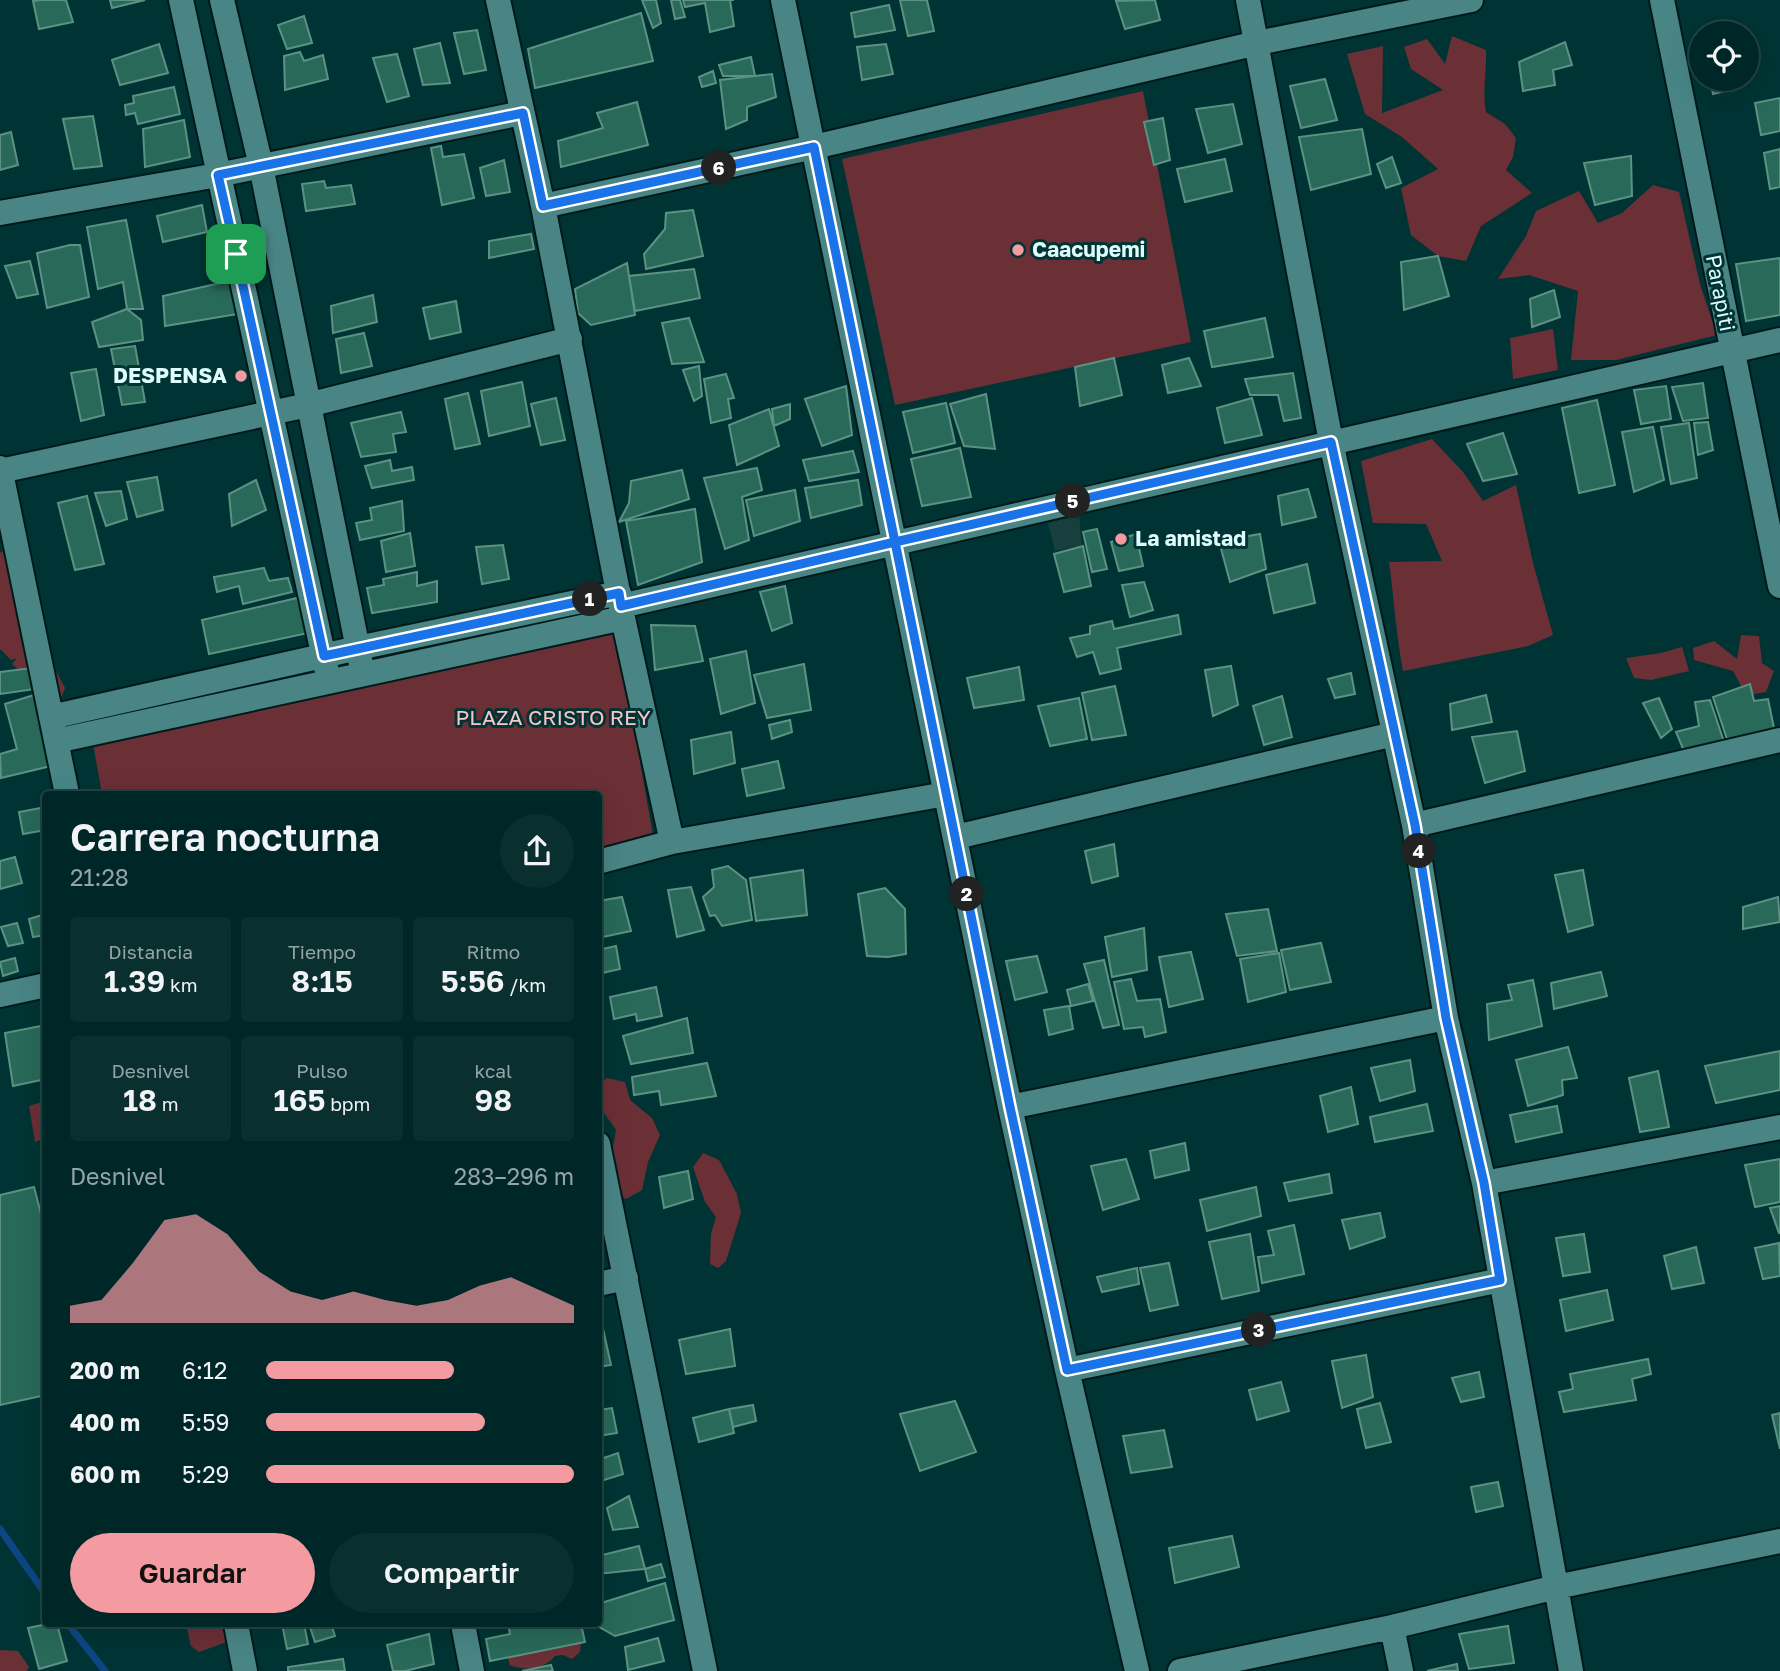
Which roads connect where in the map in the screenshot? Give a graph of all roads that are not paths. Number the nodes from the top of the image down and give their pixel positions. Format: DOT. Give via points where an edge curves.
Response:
graph roads {
  1 [pos="181,0"];
  2 [pos="222,0"];
  3 [pos="498,0"];
  4 [pos="783,0"];
  5 [pos="1248,0"];
  6 [pos="1471,0"];
  7 [pos="1662,0"];
  8 [pos="1257,43"];
  9 [pos="523,113"];
  10 [pos="814,147"];
  11 [pos="261,166"];
  12 [pos="218,175"];
  13 [pos="543,206"];
  14 [pos="0,213"];
  15 [pos="570,339"];
  16 [pos="1780,340"];
  17 [pos="1731,351"];
  18 [pos="309,405"];
  19 [pos="271,413"];
  20 [pos="1331,442"];
  21 [pos="0,470"];
  22 [pos="895,542"];
  23 [pos="1780,586"];
  24 [pos="621,606"];
  25 [pos="358,648"];
  26 [pos="324,656"];
  27 [pos="363,674"];
  28 [pos="330,681"];
  29 [pos="53,729"];
  30 [pos="1394,734"];
  31 [pos="1780,740"];
  32 [pos="65,791"];
  33 [pos="946,794"];
  34 [pos="1415,825"];
  35 [pos="956,837"];
  36 [pos="672,842"];
  37 [pos="602,861"];
  38 [pos="42,986"];
  39 [pos="0,995"];
  40 [pos="1446,1018"];
  41 [pos="1010,1107"];
  42 [pos="1780,1127"];
  43 [pos="602,1163"];
  44 [pos="1484,1183"];
  45 [pos="626,1278"];
  46 [pos="1500,1280"];
  47 [pos="602,1283"];
  48 [pos="1067,1370"];
  49 [pos="1780,1541"];
  50 [pos="1556,1587"];
  51 [pos="237,1627"];
  52 [pos="464,1627"];
  53 [pos="1392,1627"];
  54 [pos="245,1671"];
  55 [pos="472,1671"];
  56 [pos="705,1671"];
  57 [pos="1137,1671"];
  58 [pos="1180,1671"];
  59 [pos="1401,1671"];
  60 [pos="1571,1671"];
  1 -- 12 [label="street"];
  2 -- 11 [label="street"];
  3 -- 9 [label="street"];
  4 -- 10 [label="street"];
  5 -- 8 [label="street"];
  6 -- 8 [label="street"];
  7 -- 17 [label="street, Parapiti"];
  8 -- 10 [label="street"];
  8 -- 20 [label="street"];
  9 -- 11 [label="street"];
  9 -- 13 [label="street"];
  10 -- 13 [label="street"];
  10 -- 22 [label="street"];
  11 -- 12 [label="street"];
  11 -- 18 [label="street"];
  12 -- 14 [label="street"];
  12 -- 19 [label="street"];
  13 -- 15 [label="street"];
  15 -- 18 [label="street"];
  15 -- 24 [label="street"];
  16 -- 17 [label="street"];
  17 -- 20 [label="street"];
  17 -- 23 [label="street, Parapiti"];
  18 -- 19 [label="street"];
  18 -- 25 [label="street"];
  19 -- 21 [label="street"];
  19 -- 26 [label="street"];
  20 -- 22 [label="street"];
  20 -- 30 [label="street"];
  21 -- 29 [label="street"];
  22 -- 24 [label="street"];
  22 -- 33 [label="street"];
  24 -- 25 [label="street"];
  24 -- 27 [label="street"];
  24 -- 36 [label="street"];
  25 -- 26 [label="street"];
  25 -- 27 [label="street"];
  26 -- 28 [label="street"];
  26 -- 29 [label="street"];
  27 -- 28 [label="street"];
  28 -- 29 [label="street"];
  29 -- 32 [label="street"];
  30 -- 34 [label="street"];
  30 -- 35 [label="street"];
  31 -- 34 [label="street"];
  33 -- 35 [label="street"];
  33 -- 36 [label="street"];
  34 -- 40 [label="street"];
  35 -- 41 [label="street"];
  36 -- 37 [label="street"];
  38 -- 39 [label="street"];
  40 -- 41 [label="street"];
  40 -- 44 [label="street"];
  41 -- 48 [label="street"];
  42 -- 44 [label="street"];
  43 -- 45 [label="street"];
  44 -- 46 [label="street"];
  45 -- 47 [label="street"];
  45 -- 56 [label="street"];
  46 -- 48 [label="street"];
  46 -- 50 [label="street"];
  48 -- 57 [label="street"];
  49 -- 50 [label="street"];
  50 -- 53 [label="street"];
  50 -- 60 [label="street"];
  51 -- 54 [label="street"];
  52 -- 55 [label="street"];
  53 -- 58 [label="street"];
  53 -- 59 [label="street"];
}
